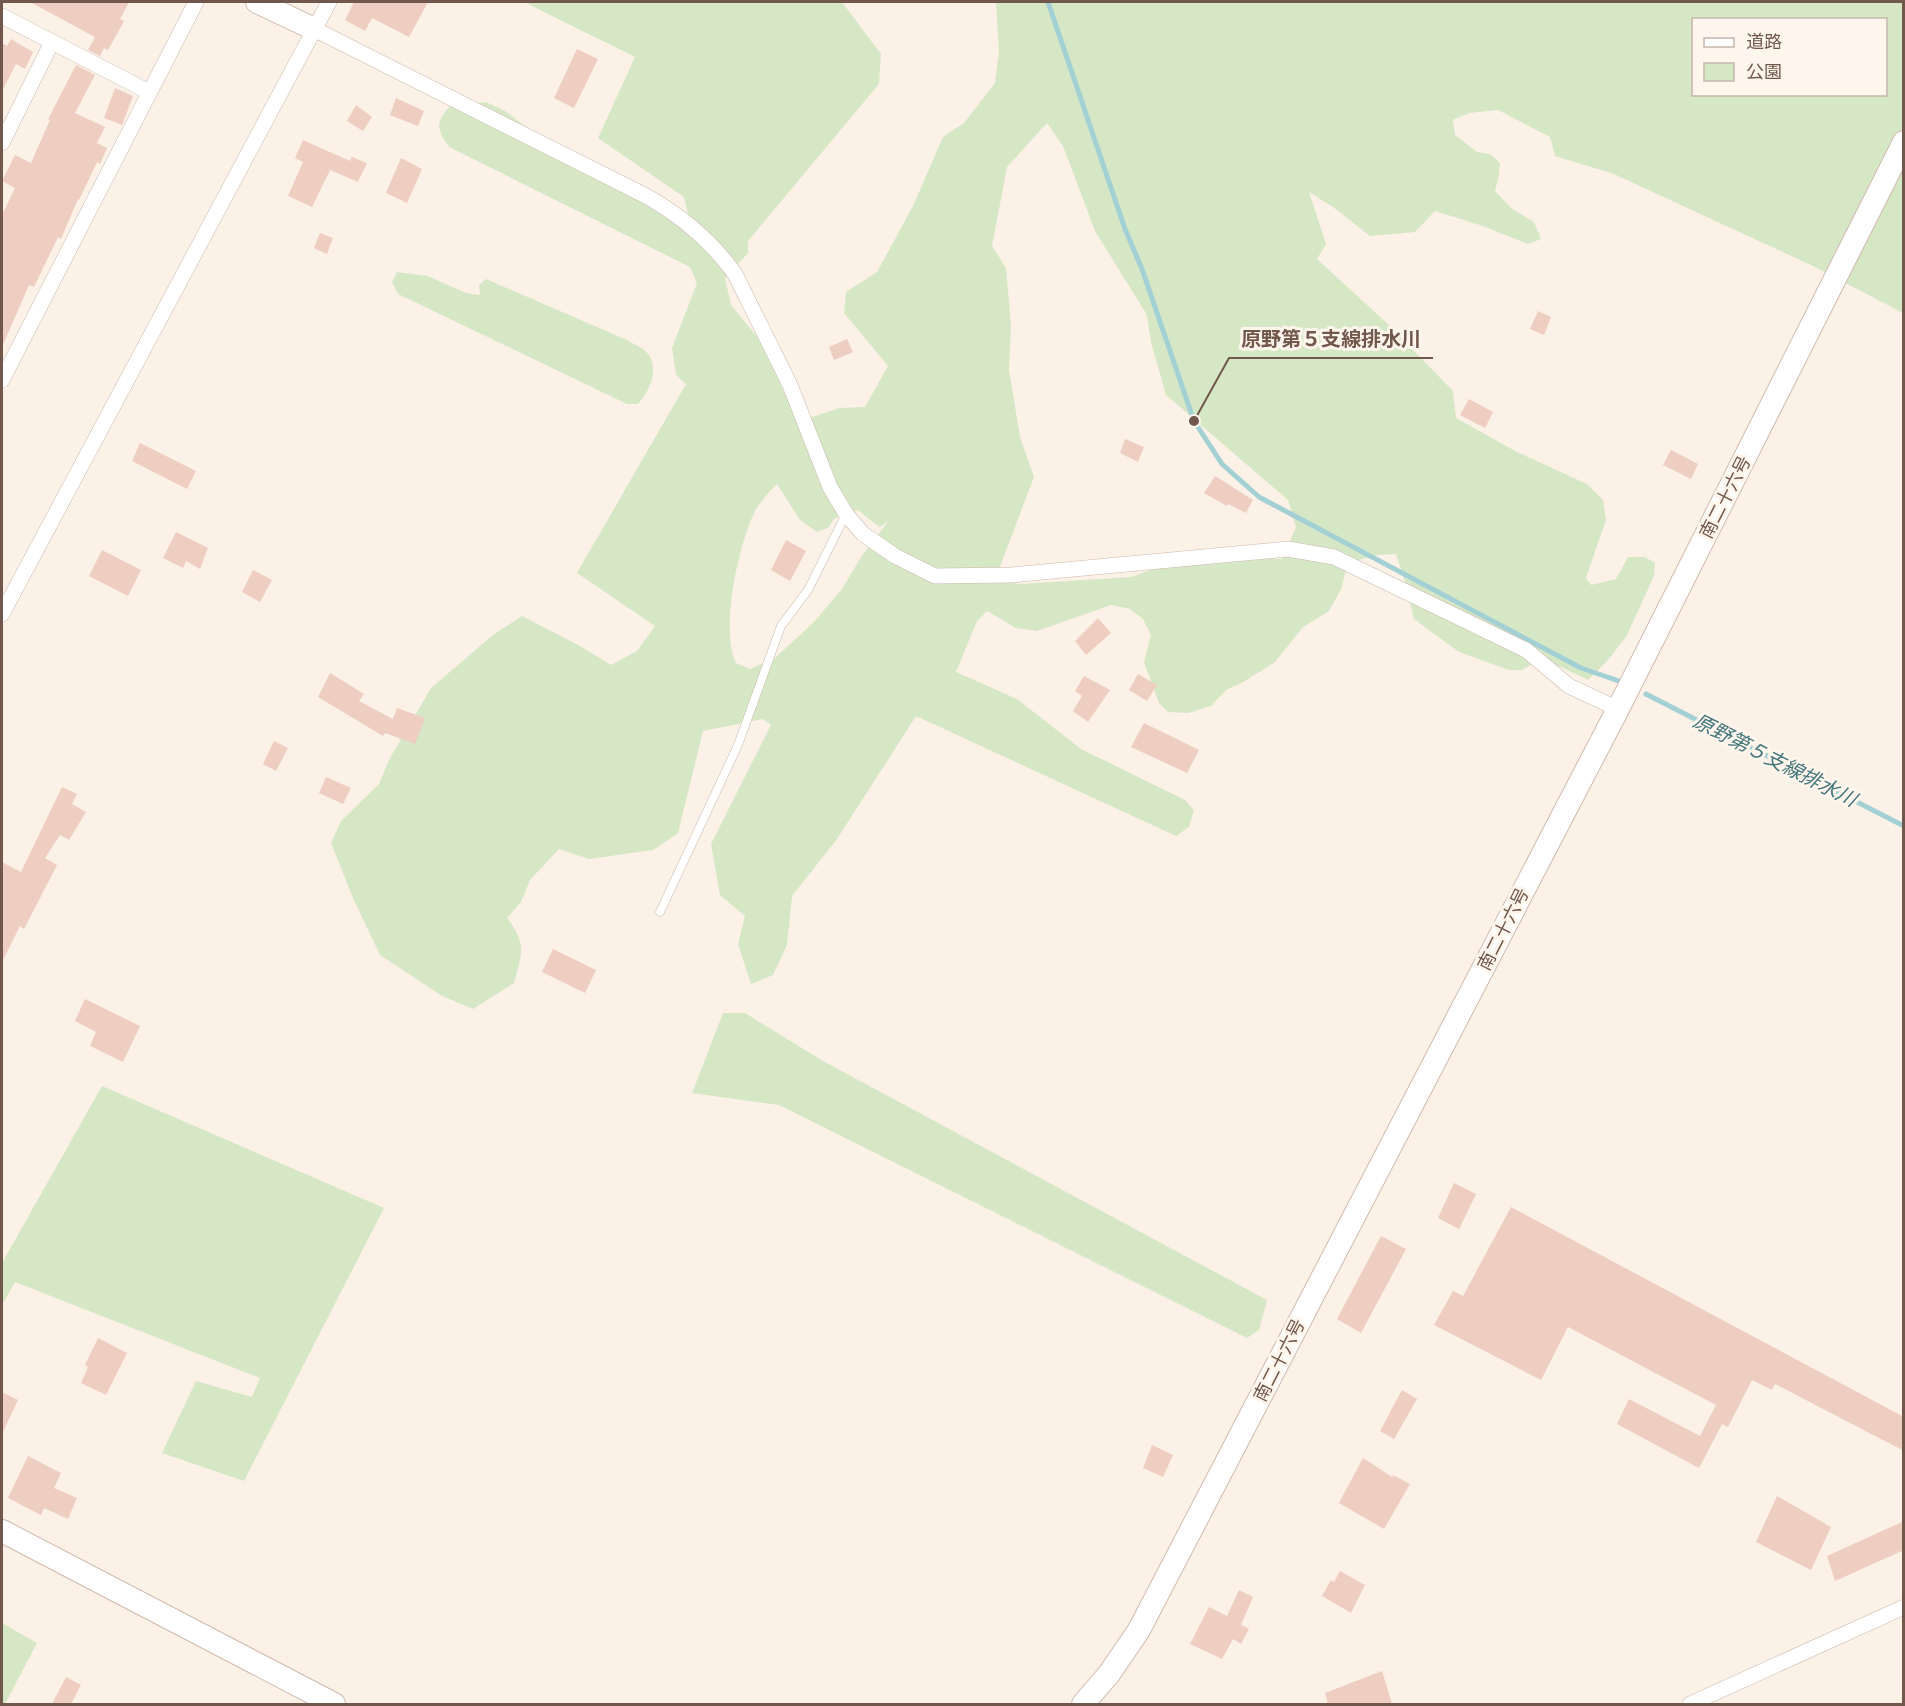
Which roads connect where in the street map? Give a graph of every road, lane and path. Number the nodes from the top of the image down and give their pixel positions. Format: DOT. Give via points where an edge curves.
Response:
graph roads {
  1 [pos="196,2"];
  2 [pos="257,2"];
  3 [pos="329,2"];
  4 [pos="2,16"];
  5 [pos="314,29"];
  6 [pos="52,42"];
  7 [pos="149,92"];
  8 [pos="1904,142"];
  9 [pos="2,143"];
  10 [pos="2,380"];
  11 [pos="846,514"];
  12 [pos="2,614"];
  13 [pos="1618,709"];
  14 [pos="660,912"];
  15 [pos="2,1531"];
  16 [pos="1904,1607"];
  17 [pos="334,1704"];
  18 [pos="1083,1704"];
  19 [pos="1690,1704"];
  1 -- 7 [label="street"];
  2 -- 5 [label="street"];
  3 -- 5 [label="street"];
  4 -- 6 [label="street"];
  5 -- 11 [label="street" via="648,196 686,223 723,257 735,274 790,385 830,487"];
  5 -- 12 [label="street"];
  6 -- 7 [label="street"];
  6 -- 9 [label="street"];
  7 -- 10 [label="street"];
  8 -- 13 [label="street, 南二十六号"];
  11 -- 13 [label="street" via="862,534 935,576 1011,575 1288,549 1334,557 1526,650 1569,686"];
  11 -- 14 [label="lane" via="808,590 782,626 738,746"];
  13 -- 18 [label="street, 南二十六号" via="1139,1630"];
  15 -- 17 [label="street"];
  16 -- 19 [label="street"];
}
